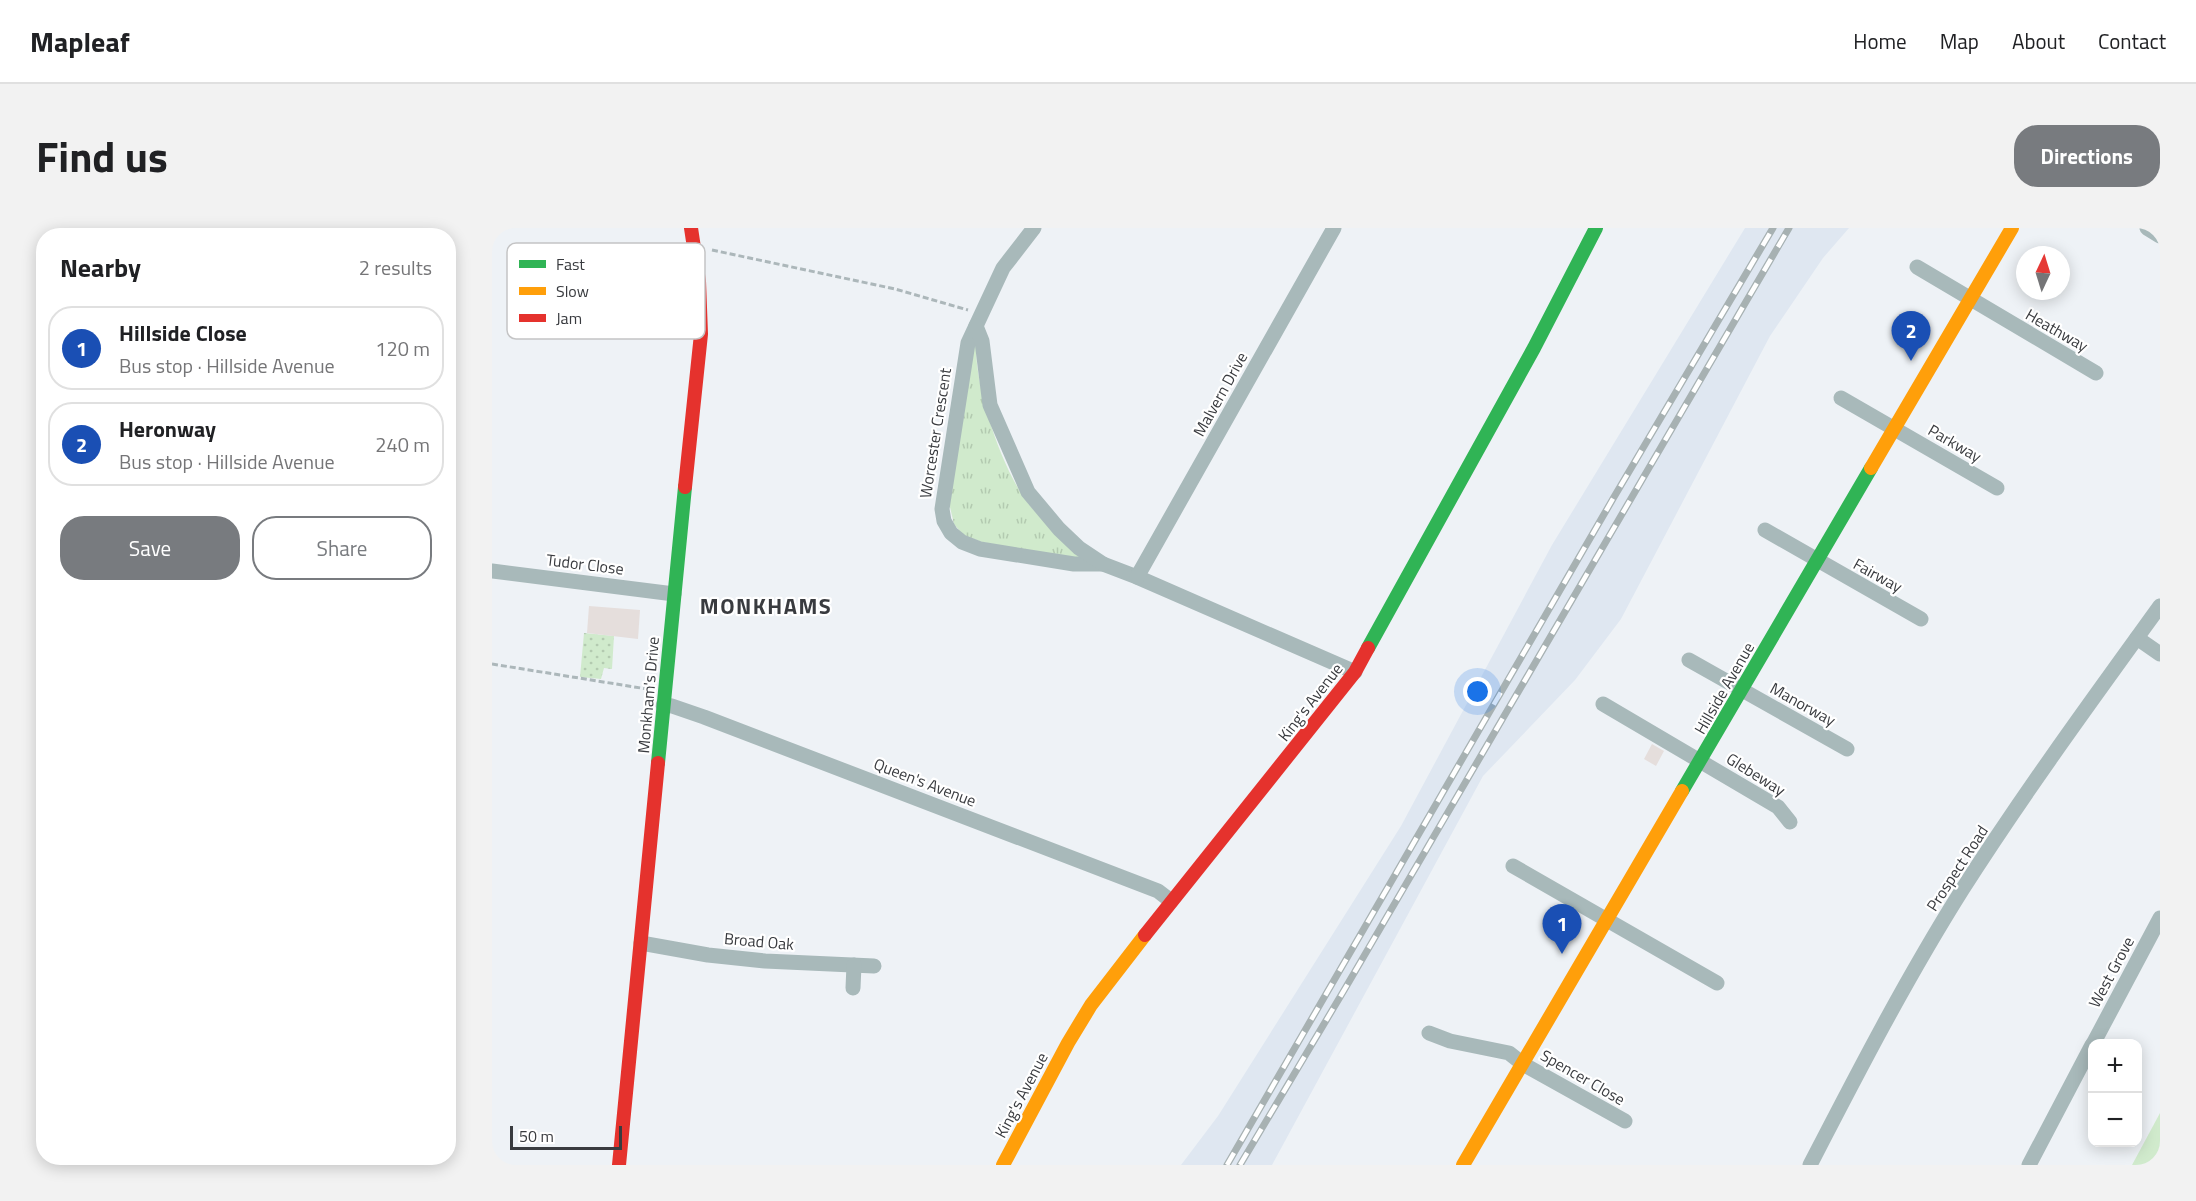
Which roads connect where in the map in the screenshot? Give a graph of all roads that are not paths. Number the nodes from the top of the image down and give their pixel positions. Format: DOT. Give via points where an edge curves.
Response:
graph roads {
  1 [pos="691,228"];
  2 [pos="1034,228"];
  3 [pos="1334,228"];
  4 [pos="1596,228"];
  5 [pos="2012,228"];
  6 [pos="2147,228"];
  7 [pos="2160,236"];
  8 [pos="694,243"];
  9 [pos="1917,267"];
  10 [pos="1970,300"];
  11 [pos="978,320"];
  12 [pos="700,339"];
  13 [pos="2096,374"];
  14 [pos="1841,398"];
  15 [pos="1894,430"];
  16 [pos="1997,488"];
  17 [pos="1765,530"];
  18 [pos="1818,561"];
  19 [pos="1103,564"];
  20 [pos="492,571"];
  21 [pos="1137,577"];
  22 [pos="674,594"];
  23 [pos="2160,606"];
  24 [pos="1921,619"];
  25 [pos="2137,638"];
  26 [pos="2160,654"];
  27 [pos="1689,660"];
  28 [pos="1355,672"];
  29 [pos="1741,690"];
  30 [pos="664,698"];
  31 [pos="1603,704"];
  32 [pos="1847,749"];
  33 [pos="1700,761"];
  34 [pos="1790,822"];
  35 [pos="1513,866"];
  36 [pos="1171,901"];
  37 [pos="2160,918"];
  38 [pos="1607,921"];
  39 [pos="641,943"];
  40 [pos="854,965"];
  41 [pos="874,966"];
  42 [pos="1717,983"];
  43 [pos="853,988"];
  44 [pos="1429,1033"];
  45 [pos="2096,1039"];
  46 [pos="2088,1053"];
  47 [pos="1523,1064"];
  48 [pos="1625,1121"];
  49 [pos="619,1165"];
  50 [pos="1003,1165"];
  51 [pos="1463,1165"];
  52 [pos="1810,1165"];
  53 [pos="2029,1165"];
  1 -- 8 [label="street, Monkham's Drive"];
  2 -- 11 [label="street, Worcester Crescent" via="1003,268"];
  3 -- 21 [label="street, Malvern Drive"];
  4 -- 28 [label="street, King's Avenue"];
  5 -- 10 [label="street, Hillside Avenue"];
  6 -- 7 [label="street"];
  9 -- 10 [label="street, Heathway"];
  10 -- 13 [label="street, Heathway"];
  10 -- 15 [label="street, Hillside Avenue"];
  11 -- 19 [label="street, Worcester Crescent" via="990,405 1028,492 1059,529"];
  11 -- 19 [label="street, Worcester Crescent" via="968,343 962,375 944,486 944,521 962,542 980,549 1074,564"];
  12 -- 22 [label="street, Monkham's Drive"];
  14 -- 15 [label="street, Parkway"];
  15 -- 16 [label="street, Parkway"];
  15 -- 18 [label="street, Hillside Avenue"];
  17 -- 18 [label="street, Fairway"];
  18 -- 24 [label="street, Fairway"];
  18 -- 29 [label="street, Hillside Avenue"];
  19 -- 21 [label="street, Worcester Crescent"];
  20 -- 22 [label="street, Tudor Close"];
  21 -- 28 [label="street, Worcester Crescent"];
  22 -- 30 [label="street, Monkham's Drive"];
  23 -- 25 [label="street, Prospect Road"];
  25 -- 26 [label="street"];
  25 -- 52 [label="street, Prospect Road" via="1962,891 1876,1039"];
  27 -- 29 [label="street, Manorway"];
  28 -- 36 [label="street, King's Avenue"];
  29 -- 32 [label="street, Manorway"];
  29 -- 33 [label="street, Hillside Avenue"];
  30 -- 36 [label="street, Queen's Avenue" via="672,706 1158,891"];
  30 -- 39 [label="street, Monkham's Drive"];
  31 -- 33 [label="street, Glebeway"];
  33 -- 34 [label="street, Glebeway" via="1778,807"];
  33 -- 38 [label="street, Hillside Avenue"];
  35 -- 38 [label="street"];
  36 -- 50 [label="street, King's Avenue" via="1091,1005"];
  37 -- 45 [label="street, West Grove"];
  38 -- 42 [label="street"];
  38 -- 47 [label="street, Hillside Avenue"];
  39 -- 40 [label="street, Broad Oak" via="742,959"];
  39 -- 49 [label="street, Monkham's Drive"];
  40 -- 41 [label="street, Broad Oak"];
  40 -- 43 [label="street"];
  44 -- 47 [label="street, Spencer Close" via="1509,1053"];
  46 -- 53 [label="street, West Grove"];
  47 -- 48 [label="street, Spencer Close"];
  47 -- 51 [label="street, Hillside Avenue"];
}
